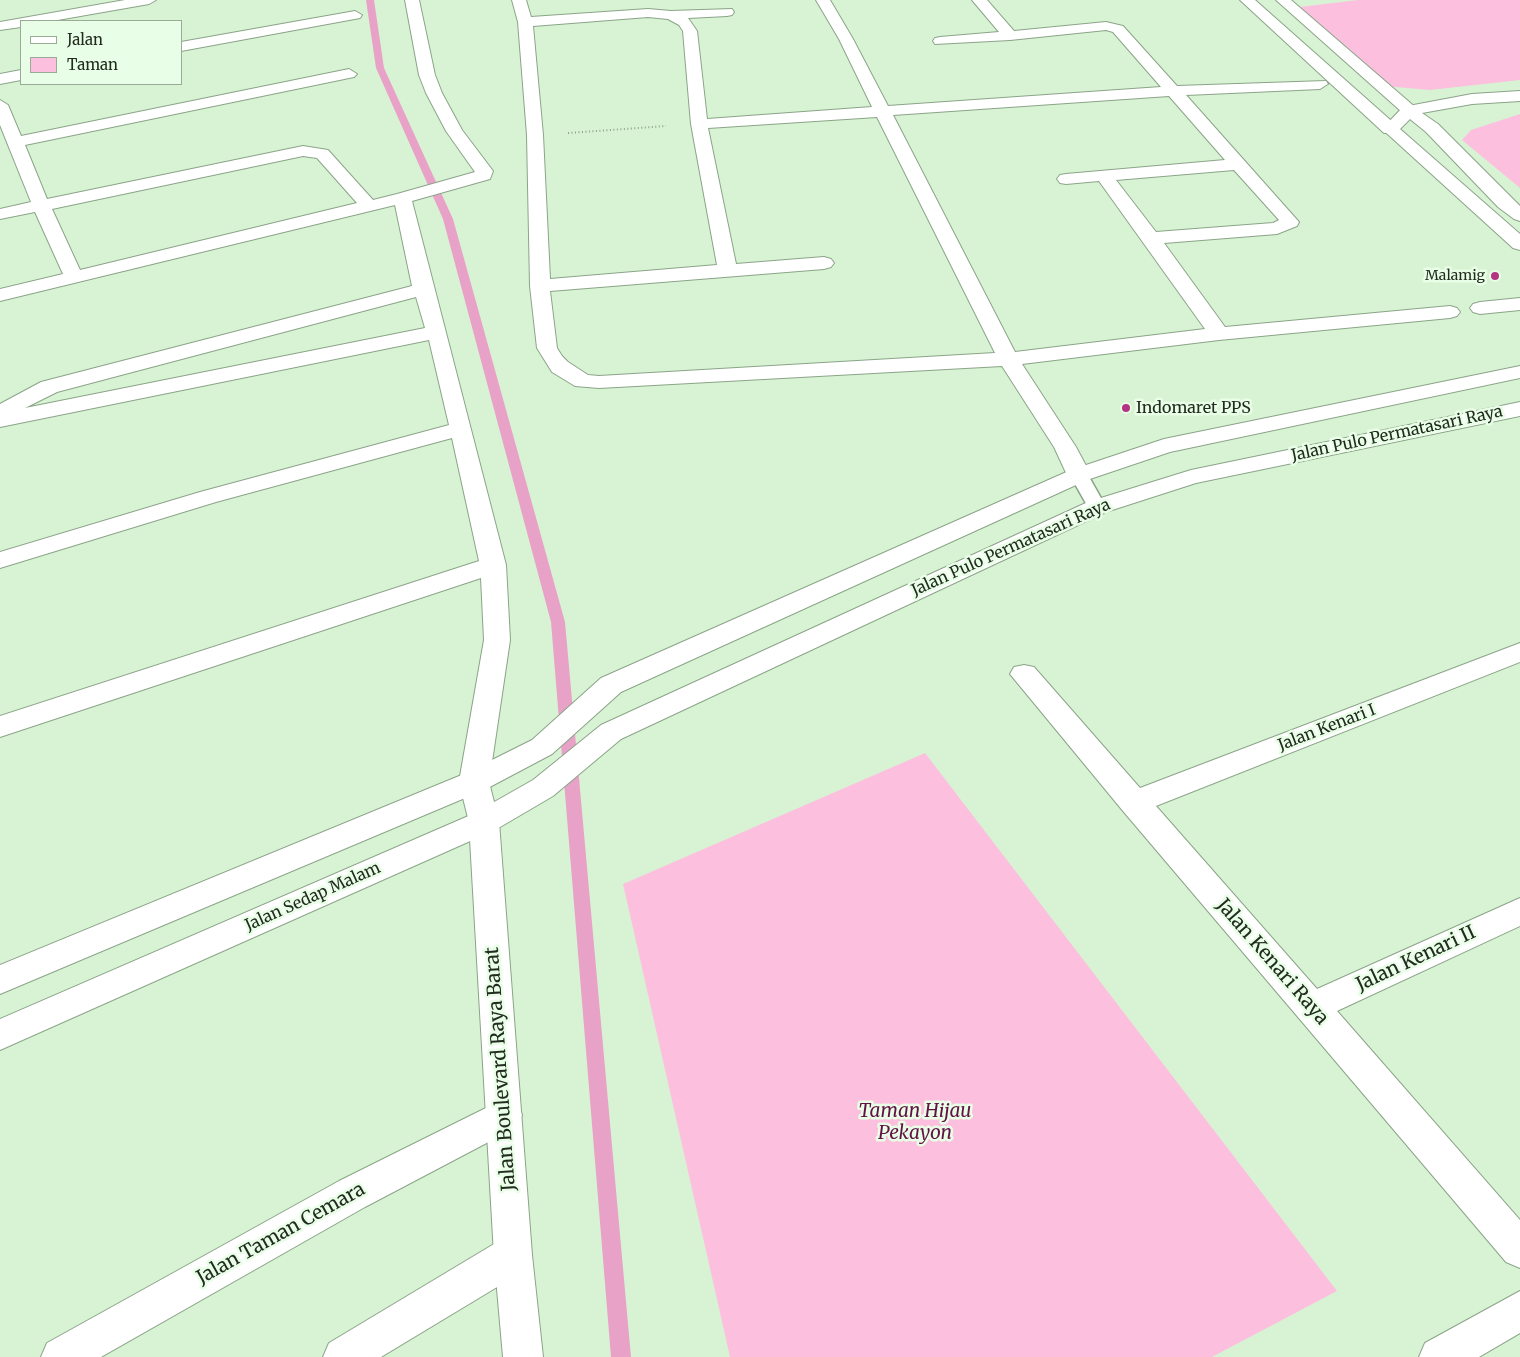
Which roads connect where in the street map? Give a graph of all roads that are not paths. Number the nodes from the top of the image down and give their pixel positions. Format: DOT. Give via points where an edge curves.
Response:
graph roads {
  1 [pos="149,0"];
  2 [pos="412,0"];
  3 [pos="519,0"];
  4 [pos="823,0"];
  5 [pos="979,0"];
  6 [pos="1247,0"];
  7 [pos="1283,0"];
  8 [pos="727,12"];
  9 [pos="355,15"];
  10 [pos="671,15"];
  11 [pos="35,20"];
  12 [pos="20,22"];
  13 [pos="524,22"];
  14 [pos="0,26"];
  15 [pos="1010,36"];
  16 [pos="940,41"];
  17 [pos="182,47"];
  18 [pos="349,74"];
  19 [pos="20,75"];
  20 [pos="0,79"];
  21 [pos="1320,84"];
  22 [pos="1174,91"];
  23 [pos="1520,97"];
  24 [pos="0,105"];
  25 [pos="1408,110"];
  26 [pos="881,112"];
  27 [pos="699,124"];
  28 [pos="1432,128"];
  29 [pos="1390,129"];
  30 [pos="15,142"];
  31 [pos="1240,164"];
  32 [pos="1103,175"];
  33 [pos="1066,179"];
  34 [pos="402,198"];
  35 [pos="41,205"];
  36 [pos="369,206"];
  37 [pos="0,214"];
  38 [pos="1520,215"];
  39 [pos="1151,238"];
  40 [pos="1520,244"];
  41 [pos="824,263"];
  42 [pos="728,270"];
  43 [pos="74,277"];
  44 [pos="540,286"];
  45 [pos="423,289"];
  46 [pos="0,295"];
  47 [pos="1520,304"];
  48 [pos="1480,308"];
  49 [pos="1450,312"];
  50 [pos="437,332"];
  51 [pos="1219,334"];
  52 [pos="1008,359"];
  53 [pos="1520,372"];
  54 [pos="1352,408"];
  55 [pos="1520,409"];
  56 [pos="0,413"];
  57 [pos="0,420"];
  58 [pos="461,429"];
  59 [pos="1381,438"];
  60 [pos="1079,475"];
  61 [pos="1097,507"];
  62 [pos="0,560"];
  63 [pos="493,565"];
  64 [pos="1520,652"];
  65 [pos="1024,674"];
  66 [pos="0,727"];
  67 [pos="611,732"];
  68 [pos="474,782"];
  69 [pos="1134,803"];
  70 [pos="484,822"];
  71 [pos="1520,911"];
  72 [pos="0,980"];
  73 [pos="1312,1007"];
  74 [pos="0,1035"];
  75 [pos="504,1115"];
  76 [pos="1520,1249"];
  77 [pos="513,1255"];
  78 [pos="1520,1311"];
  79 [pos="60,1357"];
  80 [pos="343,1357"];
  81 [pos="523,1357"];
  82 [pos="1439,1357"];
  1 -- 11 [label="street"];
  2 -- 34 [label="street" via="427,75 434,93 454,131 484,172 480,177"];
  3 -- 13 [label="street"];
  4 -- 26 [label="street"];
  5 -- 15 [label="street"];
  6 -- 29 [label="street"];
  7 -- 25 [label="street"];
  8 -- 10 [label="street"];
  9 -- 17 [label="street"];
  10 -- 13 [label="street" via="648,13"];
  10 -- 27 [label="street" via="681,19 690,31"];
  12 -- 14 [label="street"];
  13 -- 44 [label="street" via="535,135"];
  15 -- 16 [label="street"];
  15 -- 22 [label="street" via="1106,26 1115,28"];
  18 -- 30 [label="street"];
  19 -- 20 [label="street"];
  21 -- 22 [label="street"];
  22 -- 26 [label="street"];
  22 -- 31 [label="street"];
  23 -- 25 [label="street" via="1472,98"];
  23 -- 28 [label="street" via="1444,118"];
  24 -- 30 [label="street"];
  25 -- 28 [label="street"];
  25 -- 29 [label="street"];
  26 -- 27 [label="street"];
  26 -- 52 [label="street"];
  27 -- 42 [label="street"];
  28 -- 38 [label="street"];
  29 -- 40 [label="street"];
  30 -- 35 [label="street"];
  31 -- 32 [label="street"];
  31 -- 39 [label="street" via="1290,222 1286,226"];
  32 -- 33 [label="street"];
  32 -- 39 [label="street"];
  34 -- 36 [label="street"];
  34 -- 45 [label="street"];
  35 -- 36 [label="street" via="303,151 322,154"];
  35 -- 37 [label="street"];
  35 -- 43 [label="street"];
  36 -- 43 [label="street"];
  39 -- 51 [label="street"];
  41 -- 42 [label="street"];
  42 -- 44 [label="street"];
  43 -- 46 [label="street"];
  44 -- 52 [label="street" via="548,348 553,359 571,375 592,382"];
  45 -- 50 [label="street"];
  45 -- 56 [label="street" via="49,387"];
  47 -- 48 [label="street"];
  49 -- 51 [label="street"];
  50 -- 57 [label="street"];
  50 -- 58 [label="street"];
  51 -- 52 [label="street"];
  52 -- 60 [label="street" via="1065,447"];
  53 -- 54 [label="street"];
  54 -- 59 [label="street"];
  54 -- 60 [label="street" via="1164,446"];
  55 -- 59 [label="street, Jalan Pulo Permatasari Raya"];
  58 -- 62 [label="street" via="208,497"];
  58 -- 63 [label="street"];
  59 -- 61 [label="street, Jalan Pulo Permatasari Raya" via="1191,477"];
  60 -- 61 [label="lane"];
  60 -- 68 [label="street" via="611,685 542,747"];
  61 -- 67 [label="street, Jalan Pulo Permatasari Raya"];
  63 -- 66 [label="street"];
  63 -- 68 [label="street" via="498,640"];
  64 -- 69 [label="street, Jalan Kenari I"];
  65 -- 69 [label="street, Jalan Kenari Raya"];
  67 -- 70 [label="street, Jalan Sedap Malam" via="544,788"];
  68 -- 70 [label="street, Jalan Boulevard Raya Barat"];
  68 -- 72 [label="street"];
  69 -- 73 [label="street, Jalan Kenari Raya"];
  70 -- 74 [label="street, Jalan Sedap Malam"];
  70 -- 75 [label="street, Jalan Boulevard Raya Barat"];
  71 -- 73 [label="street, Jalan Kenari II"];
  73 -- 76 [label="street, Jalan Kenari Raya"];
  75 -- 77 [label="street, Jalan Boulevard Raya Barat"];
  75 -- 79 [label="street, Jalan Taman Cemara" via="352,1194"];
  77 -- 80 [label="street"];
  77 -- 81 [label="street, Jalan Boulevard Raya Barat"];
  78 -- 82 [label="street"];
}
